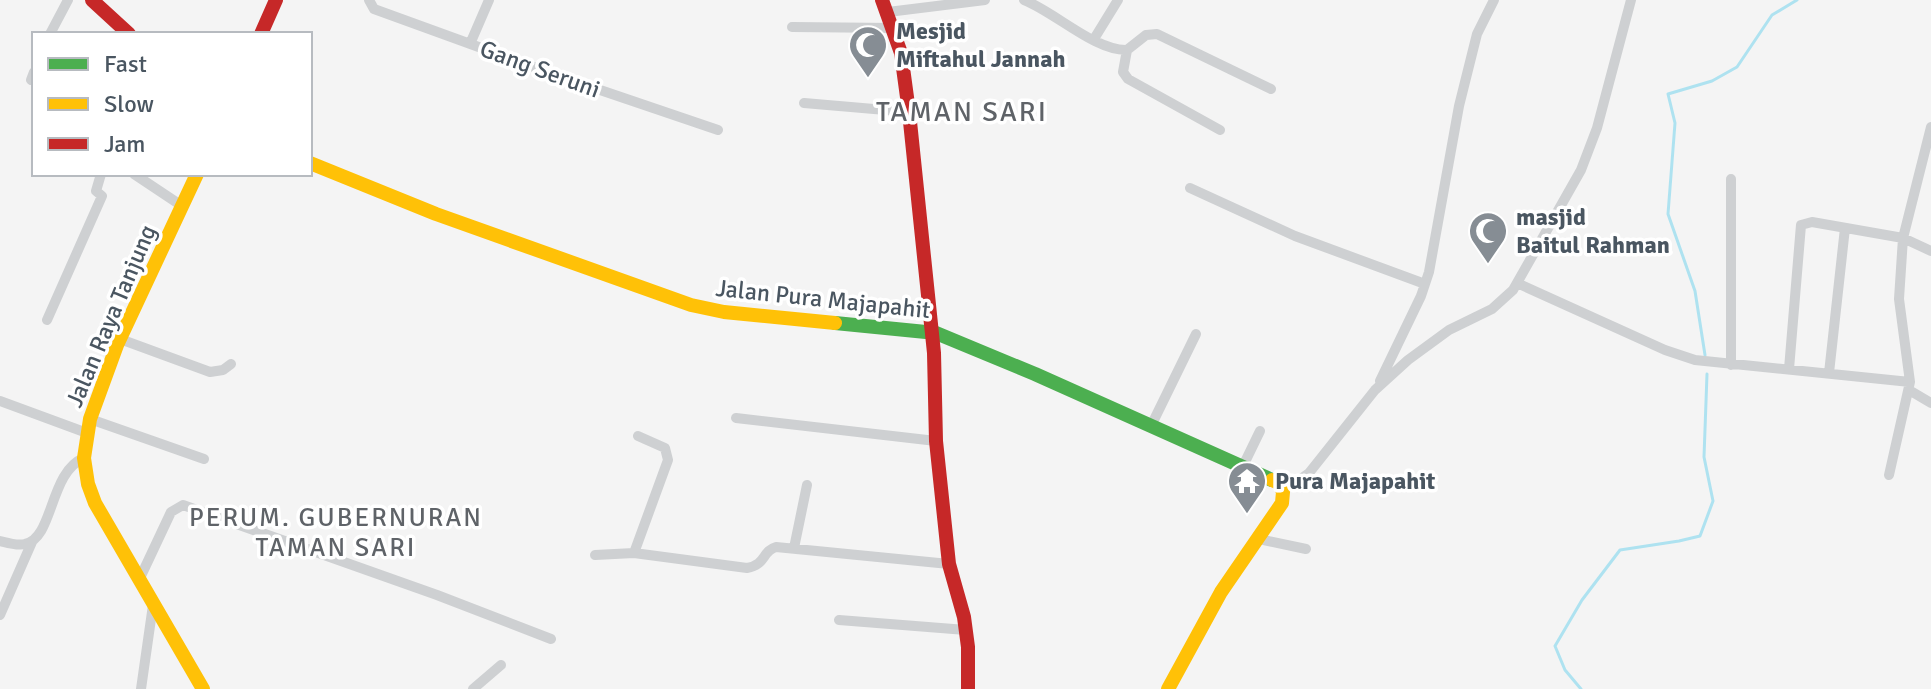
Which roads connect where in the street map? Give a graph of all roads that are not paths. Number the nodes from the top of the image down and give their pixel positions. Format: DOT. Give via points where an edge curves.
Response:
graph roads {
  1 [pos="68,0"];
  2 [pos="92,0"];
  3 [pos="276,0"];
  4 [pos="369,0"];
  5 [pos="489,0"];
  6 [pos="985,0"];
  7 [pos="1024,0"];
  8 [pos="1118,0"];
  9 [pos="1494,0"];
  10 [pos="1631,0"];
  11 [pos="885,6"];
  12 [pos="792,27"];
  13 [pos="894,28"];
  14 [pos="51,32"];
  15 [pos="127,32"];
  16 [pos="262,32"];
  17 [pos="1094,39"];
  18 [pos="470,44"];
  19 [pos="1127,50"];
  20 [pos="1271,89"];
  21 [pos="804,103"];
  22 [pos="909,112"];
  23 [pos="1931,127"];
  24 [pos="718,130"];
  25 [pos="1220,130"];
  26 [pos="312,164"];
  27 [pos="100,176"];
  28 [pos="137,176"];
  29 [pos="196,176"];
  30 [pos="1731,179"];
  31 [pos="1190,188"];
  32 [pos="182,206"];
  33 [pos="1845,228"];
  34 [pos="1903,238"];
  35 [pos="1931,251"];
  36 [pos="1517,283"];
  37 [pos="1425,284"];
  38 [pos="47,320"];
  39 [pos="931,332"];
  40 [pos="1196,334"];
  41 [pos="120,339"];
  42 [pos="231,364"];
  43 [pos="1731,365"];
  44 [pos="1789,369"];
  45 [pos="1829,373"];
  46 [pos="1909,386"];
  47 [pos="1375,390"];
  48 [pos="0,401"];
  49 [pos="1931,403"];
  50 [pos="736,418"];
  51 [pos="88,426"];
  52 [pos="1151,426"];
  53 [pos="1260,431"];
  54 [pos="638,436"];
  55 [pos="936,441"];
  56 [pos="84,458"];
  57 [pos="204,459"];
  58 [pos="1243,466"];
  59 [pos="1889,475"];
  60 [pos="807,485"];
  61 [pos="1282,489"];
  62 [pos="1259,539"];
  63 [pos="0,541"];
  64 [pos="32,542"];
  65 [pos="794,548"];
  66 [pos="1306,549"];
  67 [pos="634,553"];
  68 [pos="595,555"];
  69 [pos="949,564"];
  70 [pos="140,578"];
  71 [pos="153,605"];
  72 [pos="0,615"];
  73 [pos="839,620"];
  74 [pos="966,630"];
  75 [pos="551,639"];
  76 [pos="501,665"];
  77 [pos="141,689"];
  78 [pos="203,689"];
  79 [pos="473,689"];
  80 [pos="968,689"];
  81 [pos="1168,689"];
  1 -- 14 [label="street"];
  2 -- 15 [label="street"];
  3 -- 16 [label="street"];
  4 -- 18 [label="street, Gang Seruni" via="372,8"];
  5 -- 18 [label="street"];
  6 -- 11 [label="street"];
  7 -- 17 [label="street"];
  8 -- 17 [label="street"];
  9 -- 37 [label="street" via="1477,34 1459,106"];
  10 -- 36 [label="street" via="1590,149"];
  11 -- 13 [label="street"];
  12 -- 13 [label="street"];
  13 -- 22 [label="street"];
  17 -- 19 [label="street"];
  18 -- 24 [label="street, Gang Seruni"];
  19 -- 20 [label="street" via="1148,34 1157,34"];
  19 -- 25 [label="street" via="1123,72 1128,79"];
  21 -- 22 [label="street"];
  22 -- 39 [label="street"];
  23 -- 34 [label="street"];
  26 -- 39 [label="street, Jalan Pura Majapahit" via="691,305"];
  27 -- 38 [label="street" via="96,191 102,196"];
  28 -- 32 [label="street"];
  29 -- 32 [label="street, Jalan Raya Tanjung"];
  30 -- 43 [label="street"];
  31 -- 37 [label="street" via="1295,236"];
  32 -- 41 [label="street, Jalan Raya Tanjung"];
  33 -- 34 [label="street"];
  33 -- 44 [label="street" via="1812,222 1800,227"];
  33 -- 45 [label="street"];
  34 -- 35 [label="street"];
  34 -- 46 [label="street" via="1899,299"];
  36 -- 43 [label="street" via="1665,350"];
  36 -- 47 [label="street" via="1500,303 1435,339"];
  37 -- 47 [label="street"];
  39 -- 52 [label="street, Jalan Pura Majapahit"];
  39 -- 55 [label="street"];
  40 -- 52 [label="street"];
  41 -- 42 [label="street" via="210,372"];
  41 -- 51 [label="street, Jalan Raya Tanjung"];
  43 -- 44 [label="street"];
  44 -- 45 [label="street"];
  45 -- 46 [label="street"];
  46 -- 49 [label="street"];
  46 -- 59 [label="street"];
  47 -- 61 [label="street" via="1309,473"];
  48 -- 51 [label="street"];
  50 -- 55 [label="street"];
  51 -- 56 [label="street, Jalan Raya Tanjung"];
  51 -- 57 [label="street"];
  52 -- 58 [label="street, Jalan Pura Majapahit"];
  53 -- 58 [label="street"];
  54 -- 67 [label="street" via="665,448 668,460"];
  55 -- 69 [label="street"];
  56 -- 64 [label="street" via="69,466"];
  56 -- 70 [label="street, Jalan Raya Tanjung" via="95,503"];
  58 -- 61 [label="street, Jalan Pura Majapahit"];
  60 -- 65 [label="street"];
  61 -- 62 [label="street" via="1282,503"];
  62 -- 66 [label="street"];
  62 -- 81 [label="street" via="1216,600"];
  63 -- 64 [label="street"];
  64 -- 72 [label="street"];
  65 -- 67 [label="street" via="772,547 763,561 747,568"];
  65 -- 69 [label="street"];
  67 -- 68 [label="street"];
  69 -- 74 [label="street"];
  70 -- 71 [label="street, Jalan Raya Tanjung"];
  70 -- 75 [label="street" via="172,510 183,505"];
  71 -- 77 [label="street"];
  71 -- 78 [label="street, Jalan Raya Tanjung"];
  73 -- 74 [label="street"];
  74 -- 80 [label="street"];
  76 -- 79 [label="street"];
}
